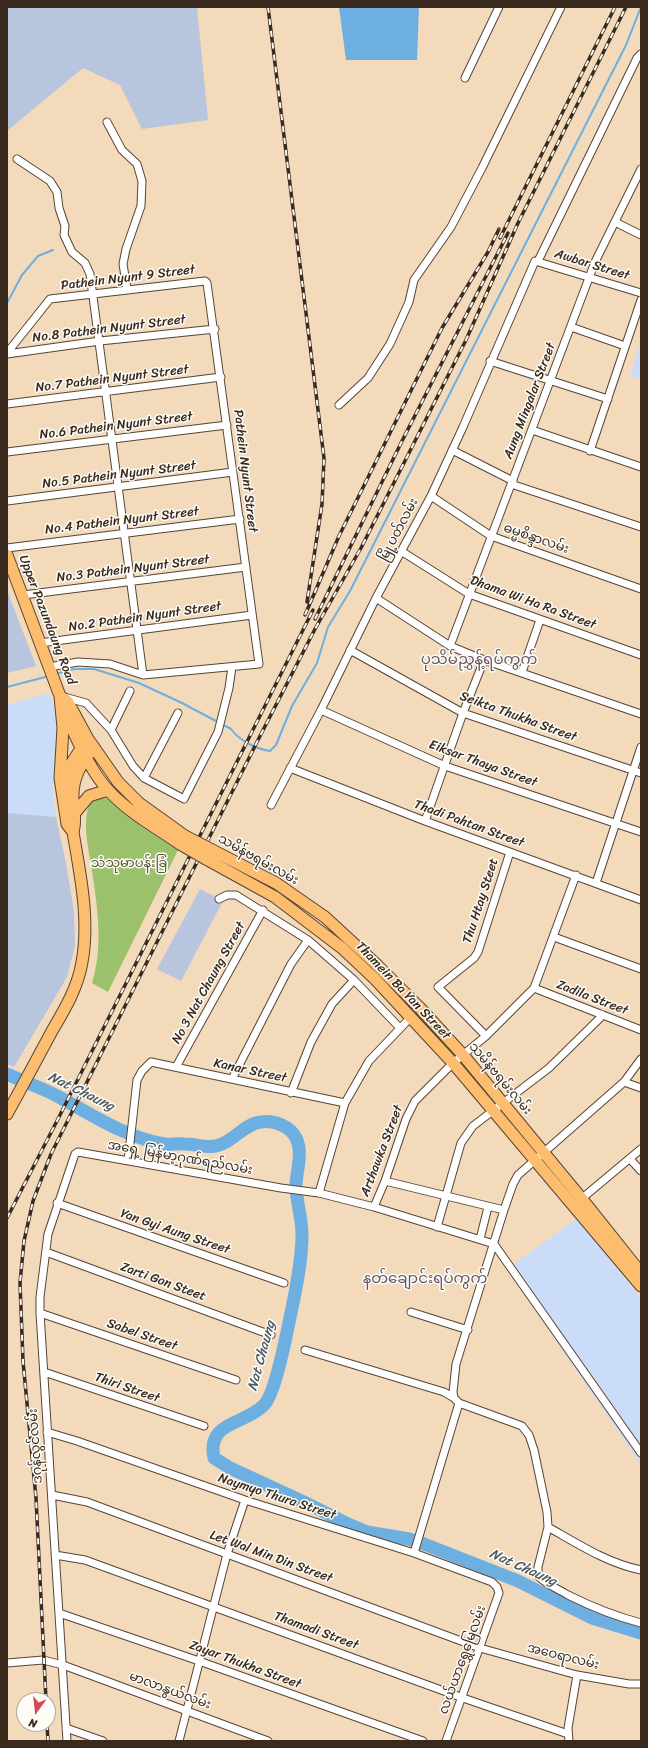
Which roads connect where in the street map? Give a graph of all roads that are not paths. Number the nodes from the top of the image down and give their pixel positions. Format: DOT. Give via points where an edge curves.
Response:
graph roads {
  1 [pos="499,7"];
  2 [pos="561,7"];
  3 [pos="641,54"];
  4 [pos="465,78"];
  5 [pos="107,122"];
  6 [pos="17,159"];
  7 [pos="641,171"];
  8 [pos="615,222"];
  9 [pos="641,235"];
  10 [pos="537,261"];
  11 [pos="589,278"];
  12 [pos="206,282"];
  13 [pos="126,289"];
  14 [pos="641,293"];
  15 [pos="93,294"];
  16 [pos="641,300"];
  17 [pos="571,327"];
  18 [pos="215,329"];
  19 [pos="100,341"];
  20 [pos="625,346"];
  21 [pos="7,354"];
  22 [pos="490,362"];
  23 [pos="221,377"];
  24 [pos="551,381"];
  25 [pos="106,392"];
  26 [pos="608,399"];
  27 [pos="7,404"];
  28 [pos="339,405"];
  29 [pos="227,425"];
  30 [pos="532,430"];
  31 [pos="112,439"];
  32 [pos="452,450"];
  33 [pos="590,451"];
  34 [pos="7,452"];
  35 [pos="641,467"];
  36 [pos="233,472"];
  37 [pos="512,483"];
  38 [pos="118,487"];
  39 [pos="430,496"];
  40 [pos="7,501"];
  41 [pos="240,519"];
  42 [pos="641,527"];
  43 [pos="125,533"];
  44 [pos="491,536"];
  45 [pos="7,548"];
  46 [pos="401,551"];
  47 [pos="7,555"];
  48 [pos="246,567"];
  49 [pos="131,581"];
  50 [pos="641,589"];
  51 [pos="469,594"];
  52 [pos="23,595"];
  53 [pos="376,598"];
  54 [pos="252,615"];
  55 [pos="540,620"];
  56 [pos="138,629"];
  57 [pos="40,643"];
  58 [pos="450,646"];
  59 [pos="350,650"];
  60 [pos="641,656"];
  61 [pos="484,660"];
  62 [pos="49,667"];
  63 [pos="232,667"];
  64 [pos="522,672"];
  65 [pos="144,675"];
  66 [pos="130,691"];
  67 [pos="60,696"];
  68 [pos="61,709"];
  69 [pos="320,710"];
  70 [pos="178,713"];
  71 [pos="463,713"];
  72 [pos="641,714"];
  73 [pos="111,730"];
  74 [pos="641,747"];
  75 [pos="87,748"];
  76 [pos="445,766"];
  77 [pos="290,768"];
  78 [pos="633,770"];
  79 [pos="641,773"];
  80 [pos="144,778"];
  81 [pos="108,790"];
  82 [pos="62,794"];
  83 [pos="271,805"];
  84 [pos="136,807"];
  85 [pos="74,814"];
  86 [pos="425,821"];
  87 [pos="616,822"];
  88 [pos="73,832"];
  89 [pos="641,832"];
  90 [pos="510,852"];
  91 [pos="209,855"];
  92 [pos="576,875"];
  93 [pos="596,883"];
  94 [pos="219,899"];
  95 [pos="641,900"];
  96 [pos="263,910"];
  97 [pos="554,937"];
  98 [pos="308,940"];
  99 [pos="641,969"];
  100 [pos="354,980"];
  101 [pos="534,988"];
  102 [pos="601,1014"];
  103 [pos="411,1016"];
  104 [pos="400,1028"];
  105 [pos="641,1030"];
  106 [pos="486,1036"];
  107 [pos="463,1055"];
  108 [pos="641,1059"];
  109 [pos="453,1063"];
  110 [pos="176,1067"];
  111 [pos="232,1079"];
  112 [pos="624,1082"];
  113 [pos="641,1088"];
  114 [pos="290,1092"];
  115 [pos="345,1103"];
  116 [pos="502,1103"];
  117 [pos="493,1111"];
  118 [pos="7,1114"];
  119 [pos="641,1149"];
  120 [pos="75,1154"];
  121 [pos="539,1157"];
  122 [pos="630,1158"];
  123 [pos="128,1161"];
  124 [pos="641,1171"];
  125 [pos="385,1181"];
  126 [pos="319,1193"];
  127 [pos="445,1197"];
  128 [pos="582,1198"];
  129 [pos="57,1203"];
  130 [pos="573,1206"];
  131 [pos="374,1207"];
  132 [pos="488,1207"];
  133 [pos="504,1210"];
  134 [pos="437,1227"];
  135 [pos="480,1239"];
  136 [pos="494,1244"];
  137 [pos="46,1252"];
  138 [pos="641,1273"];
  139 [pos="284,1283"];
  140 [pos="641,1286"];
  141 [pos="411,1312"];
  142 [pos="40,1313"];
  143 [pos="468,1330"];
  144 [pos="271,1335"];
  145 [pos="305,1350"];
  146 [pos="44,1372"];
  147 [pos="236,1380"];
  148 [pos="456,1400"];
  149 [pos="204,1426"];
  150 [pos="48,1432"];
  151 [pos="641,1452"];
  152 [pos="52,1495"];
  153 [pos="245,1500"];
  154 [pos="548,1527"];
  155 [pos="415,1550"];
  156 [pos="227,1554"];
  157 [pos="55,1555"];
  158 [pos="641,1568"];
  159 [pos="498,1587"];
  160 [pos="213,1606"];
  161 [pos="59,1613"];
  162 [pos="641,1623"];
  163 [pos="480,1648"];
  164 [pos="199,1660"];
  165 [pos="7,1664"];
  166 [pos="63,1664"];
  167 [pos="577,1675"];
  168 [pos="641,1684"];
  169 [pos="463,1698"];
  170 [pos="187,1710"];
  171 [pos="66,1728"];
  172 [pos="568,1738"];
  173 [pos="67,1741"];
  174 [pos="103,1741"];
  175 [pos="179,1741"];
  176 [pos="268,1741"];
  177 [pos="423,1741"];
  178 [pos="446,1741"];
  1 -- 4 [label="street"];
  2 -- 28 [label="street" via="451,227 414,280 409,302 390,344 368,378"];
  3 -- 10 [label="street, မြို့ပတ်လမ်း"];
  5 -- 13 [label="street" via="122,150 137,164 142,181 141,206 123,264"];
  6 -- 15 [label="street" via="50,181 57,192 65,226 64,235 72,252 85,263 90,274"];
  7 -- 8 [label="street, Aung Mingalar Street"];
  8 -- 9 [label="street"];
  8 -- 11 [label="street, Aung Mingalar Street"];
  10 -- 11 [label="street, Awbar Street"];
  10 -- 22 [label="street, မြို့ပတ်လမ်း"];
  11 -- 14 [label="street, Awbar Street"];
  11 -- 17 [label="street, Aung Mingalar Street"];
  12 -- 13 [label="street, Pathein Nyunt 9 Street"];
  12 -- 18 [label="street, Pathein Nyunt Street"];
  13 -- 15 [label="street, Pathein Nyunt 9 Street"];
  15 -- 19 [label="street"];
  15 -- 21 [label="street, Pathein Nyunt 9 Street" via="50,299"];
  16 -- 20 [label="street"];
  17 -- 20 [label="street"];
  17 -- 24 [label="street, Aung Mingalar Street"];
  18 -- 19 [label="street, No.8 Pathein Nyunt Street"];
  18 -- 23 [label="street, Pathein Nyunt Street"];
  19 -- 21 [label="street, No.8 Pathein Nyunt Street"];
  19 -- 25 [label="street"];
  20 -- 26 [label="street"];
  22 -- 24 [label="street"];
  22 -- 32 [label="street, မြို့ပတ်လမ်း"];
  23 -- 25 [label="street, No.7 Pathein Nyunt Street"];
  23 -- 29 [label="street, Pathein Nyunt Street"];
  24 -- 26 [label="street"];
  24 -- 30 [label="street, Aung Mingalar Street"];
  25 -- 27 [label="street, No.7 Pathein Nyunt Street"];
  25 -- 31 [label="street"];
  26 -- 33 [label="street"];
  29 -- 31 [label="street, No.6 Pathein Nyunt Street"];
  29 -- 36 [label="street, Pathein Nyunt Street"];
  30 -- 33 [label="street"];
  30 -- 37 [label="street, Aung Mingalar Street"];
  31 -- 34 [label="street, No.6 Pathein Nyunt Street"];
  31 -- 38 [label="street"];
  32 -- 37 [label="street"];
  32 -- 39 [label="street, မြို့ပတ်လမ်း"];
  33 -- 35 [label="street"];
  36 -- 38 [label="street, No.5 Pathein Nyunt Street"];
  36 -- 41 [label="street, Pathein Nyunt Street"];
  37 -- 42 [label="street"];
  37 -- 44 [label="street, Aung Mingalar Street"];
  38 -- 40 [label="street, No.5 Pathein Nyunt Street"];
  38 -- 43 [label="street"];
  39 -- 44 [label="street, ဓမ္မစိန္ဒာလမ်း"];
  39 -- 46 [label="street, မြို့ပတ်လမ်း"];
  41 -- 43 [label="street, No.4 Pathein Nyunt Street"];
  41 -- 48 [label="street, Pathein Nyunt Street"];
  43 -- 45 [label="street, No.4 Pathein Nyunt Street"];
  43 -- 49 [label="street"];
  44 -- 50 [label="street, ဓမ္မစိန္ဒာလမ်း"];
  44 -- 51 [label="street, Aung Mingalar Street"];
  46 -- 51 [label="street, Dhama Wi Ha Ra Street"];
  46 -- 53 [label="street, မြို့ပတ်လမ်း"];
  47 -- 52 [label="main road, Upper Pazundaung Road"];
  48 -- 49 [label="street, No.3 Pathein Nyunt Street"];
  48 -- 54 [label="street, Pathein Nyunt Street"];
  49 -- 52 [label="street, No.3 Pathein Nyunt Street"];
  49 -- 56 [label="street"];
  51 -- 55 [label="street, Dhama Wi Ha Ra Street"];
  51 -- 58 [label="street, Aung Mingalar Street"];
  52 -- 57 [label="main road, Upper Pazundaung Road"];
  53 -- 58 [label="street"];
  53 -- 59 [label="street, မြို့ပတ်လမ်း"];
  54 -- 56 [label="street, No.2 Pathein Nyunt Street"];
  54 -- 63 [label="street, Pathein Nyunt Street" via="258,664"];
  55 -- 60 [label="street, Dhama Wi Ha Ra Street"];
  55 -- 64 [label="street"];
  56 -- 57 [label="street, No.2 Pathein Nyunt Street"];
  56 -- 65 [label="street"];
  57 -- 62 [label="main road, Upper Pazundaung Road"];
  58 -- 61 [label="street"];
  59 -- 69 [label="street, မြို့ပတ်လမ်း"];
  59 -- 71 [label="street, Seikta Thukha Street"];
  61 -- 64 [label="street"];
  61 -- 71 [label="street"];
  62 -- 65 [label="street" via="78,662 110,664"];
  62 -- 67 [label="main road, Upper Pazundaung Road"];
  63 -- 65 [label="street"];
  63 -- 80 [label="street" via="218,732 184,800"];
  64 -- 72 [label="street"];
  66 -- 73 [label="street"];
  67 -- 68 [label="main road"];
  67 -- 73 [label="street" via="86,703"];
  67 -- 75 [label="main road" via="68,702"];
  68 -- 75 [label="main road"];
  68 -- 82 [label="main road"];
  69 -- 76 [label="street, Eiksar Thaya Street"];
  69 -- 77 [label="street, မြို့ပတ်လမ်း"];
  70 -- 80 [label="street"];
  71 -- 76 [label="street"];
  71 -- 78 [label="street, Seikta Thukha Street"];
  73 -- 80 [label="street" via="133,766"];
  74 -- 78 [label="street"];
  75 -- 81 [label="main road"];
  75 -- 82 [label="main road" via="68,771"];
  75 -- 84 [label="main road, သမိန်ဗရမ်းလမ်း" via="118,782"];
  75 -- 85 [label="main road" via="74,785"];
  76 -- 86 [label="street"];
  76 -- 87 [label="street, Eiksar Thaya Street"];
  77 -- 83 [label="street, မြို့ပတ်လမ်း"];
  77 -- 86 [label="street, Thadi Pahtan Street"];
  78 -- 79 [label="street, Seikta Thukha Street"];
  78 -- 87 [label="street"];
  81 -- 84 [label="main road"];
  81 -- 85 [label="main road" via="89,796"];
  82 -- 88 [label="main road" via="67,824"];
  84 -- 91 [label="main road, သမိန်ဗရမ်းလမ်း, bridge" via="182,840"];
  85 -- 88 [label="main road" via="76,823"];
  86 -- 90 [label="street, Thadi Pahtan Street"];
  87 -- 89 [label="street, Eiksar Thaya Street"];
  87 -- 93 [label="street"];
  88 -- 118 [label="main road" via="84,898 85,932 82,962 77,983"];
  90 -- 92 [label="street, Thadi Pahtan Street"];
  90 -- 106 [label="street, Thu Htay Steet" via="478,952 438,987"];
  91 -- 103 [label="main road, Thamein Ba Yan Street" via="275,897 342,948"];
  91 -- 107 [label="main road, သမိန်ဗရမ်းလမ်း" via="276,883 324,917 377,965"];
  92 -- 93 [label="street, Thadi Pahtan Street"];
  92 -- 97 [label="street"];
  93 -- 95 [label="street, Thadi Pahtan Street"];
  94 -- 96 [label="street" via="227,895 236,895"];
  96 -- 98 [label="street"];
  96 -- 110 [label="street, No 3 Nat Chaung Street"];
  97 -- 99 [label="street"];
  97 -- 101 [label="street"];
  98 -- 100 [label="street"];
  98 -- 111 [label="street" via="291,964"];
  100 -- 104 [label="street"];
  100 -- 114 [label="street" via="332,1004 311,1042"];
  101 -- 102 [label="street, Zadila Street"];
  101 -- 106 [label="street, Arthawka Street"];
  102 -- 105 [label="street, Zadila Street"];
  102 -- 116 [label="street" via="600,1018 550,1068"];
  103 -- 104 [label="street"];
  103 -- 109 [label="main road, Thamein Ba Yan Street"];
  104 -- 115 [label="street" via="369,1061"];
  106 -- 107 [label="street, Arthawka Street"];
  107 -- 109 [label="street, Arthawka Street"];
  107 -- 116 [label="main road, သမိန်ဗရမ်းလမ်း"];
  108 -- 112 [label="street"];
  109 -- 117 [label="main road, Thamein Ba Yan Street"];
  109 -- 125 [label="street, Arthawka Street" via="414,1101"];
  110 -- 111 [label="street, Kanar Street"];
  110 -- 123 [label="street, Kanar Street" via="151,1062 137,1080"];
  111 -- 114 [label="street, Kanar Street"];
  112 -- 113 [label="street"];
  112 -- 121 [label="street"];
  114 -- 115 [label="street, Kanar Street"];
  115 -- 126 [label="street"];
  116 -- 117 [label="street"];
  116 -- 121 [label="main road, သမိန်ဗရမ်းလမ်း"];
  117 -- 121 [label="main road, Thamein Ba Yan Street"];
  117 -- 127 [label="street" via="473,1126 462,1143"];
  119 -- 122 [label="street"];
  120 -- 123 [label="street, အရှေ့ မြန်မာ့ဂုဏ်ရည်လမ်း" via="78,1152"];
  120 -- 129 [label="street, ဒဂုန်လွင်လမ်း"];
  121 -- 128 [label="main road, သမိန်ဗရမ်းလမ်း"];
  121 -- 130 [label="main road, Thamein Ba Yan Street"];
  121 -- 133 [label="street" via="518,1175"];
  122 -- 124 [label="street"];
  122 -- 128 [label="street"];
  123 -- 126 [label="street, အရှေ့ မြန်မာ့ဂုဏ်ရည်လမ်း"];
  125 -- 127 [label="street"];
  125 -- 131 [label="street, Arthawka Street"];
  126 -- 131 [label="street, အရှေ့ မြန်မာ့ဂုဏ်ရည်လမ်း"];
  127 -- 132 [label="street"];
  127 -- 134 [label="street"];
  128 -- 130 [label="street"];
  128 -- 138 [label="main road, သမိန်ဗရမ်းလမ်း"];
  129 -- 137 [label="street, ဒဂုန်လွင်လမ်း"];
  129 -- 139 [label="street, Yan Gyi Aung Street"];
  130 -- 140 [label="main road, Thamein Ba Yan Street"];
  131 -- 134 [label="street, အရှေ့ မြန်မာ့ဂုဏ်ရည်လမ်း"];
  132 -- 133 [label="street"];
  132 -- 135 [label="street"];
  133 -- 136 [label="street"];
  134 -- 135 [label="street, အရှေ့ မြန်မာ့ဂုဏ်ရည်လမ်း"];
  135 -- 136 [label="street, အရှေ့ မြန်မာ့ဂုဏ်ရည်လမ်း"];
  136 -- 143 [label="street"];
  136 -- 151 [label="street"];
  137 -- 142 [label="street, ဒဂုန်လွင်လမ်း"];
  137 -- 144 [label="street, Zarti Gon Steet"];
  141 -- 143 [label="street"];
  142 -- 146 [label="street, ဒဂုန်လွင်လမ်း"];
  142 -- 147 [label="street, Sabel Street"];
  143 -- 148 [label="street" via="456,1364 453,1383"];
  145 -- 148 [label="street" via="444,1392"];
  146 -- 149 [label="street, Thiri Street"];
  146 -- 150 [label="street, ဒဂုန်လွင်လမ်း"];
  148 -- 154 [label="street" via="522,1426 526,1430 536,1457"];
  148 -- 155 [label="street"];
  150 -- 152 [label="street, ဒဂုန်လွင်လမ်း"];
  150 -- 153 [label="street, Naymyo Thura Street"];
  152 -- 156 [label="street, Let Wal Min Din Street" via="87,1502"];
  152 -- 157 [label="street, ဒဂုန်လွင်လမ်း"];
  153 -- 155 [label="street, Naymyo Thura Street"];
  153 -- 156 [label="street"];
  154 -- 158 [label="street" via="606,1559"];
  154 -- 162 [label="street" via="537,1573 540,1578 594,1608"];
  155 -- 159 [label="street, Naymyo Thura Street" via="492,1582"];
  156 -- 160 [label="street"];
  156 -- 163 [label="street, Let Wal Min Din Street"];
  157 -- 160 [label="street, Thamadi Street" via="85,1560"];
  157 -- 161 [label="street, ဒဂုန်လွင်လမ်း"];
  159 -- 163 [label="street, လယ်ယာရွှေမြေလမ်း" via="499,1593"];
  160 -- 164 [label="street"];
  160 -- 169 [label="street, Thamadi Street"];
  161 -- 164 [label="street, Zayar Thukha Street"];
  161 -- 166 [label="street, ဒဂုန်လွင်လမ်း"];
  163 -- 167 [label="street, အဝေရာလမ်း"];
  163 -- 169 [label="street, လယ်ယာရွှေမြေလမ်း"];
  164 -- 170 [label="street"];
  164 -- 177 [label="street, Zayar Thukha Street"];
  165 -- 166 [label="street, မာလာနွယ်လမ်း" via="43,1660"];
  166 -- 170 [label="street, မာလာနွယ်လမ်း"];
  166 -- 171 [label="street, ဒဂုန်လွင်လမ်း"];
  167 -- 168 [label="street, အဝေရာလမ်း"];
  167 -- 172 [label="street"];
  169 -- 172 [label="street, Thamadi Street"];
  169 -- 178 [label="street, လယ်ယာရွှေမြေလမ်း"];
  170 -- 175 [label="street"];
  170 -- 176 [label="street, မာလာနွယ်လမ်း"];
  171 -- 173 [label="street, ဒဂုန်လွင်လမ်း"];
  171 -- 174 [label="street"];
}
